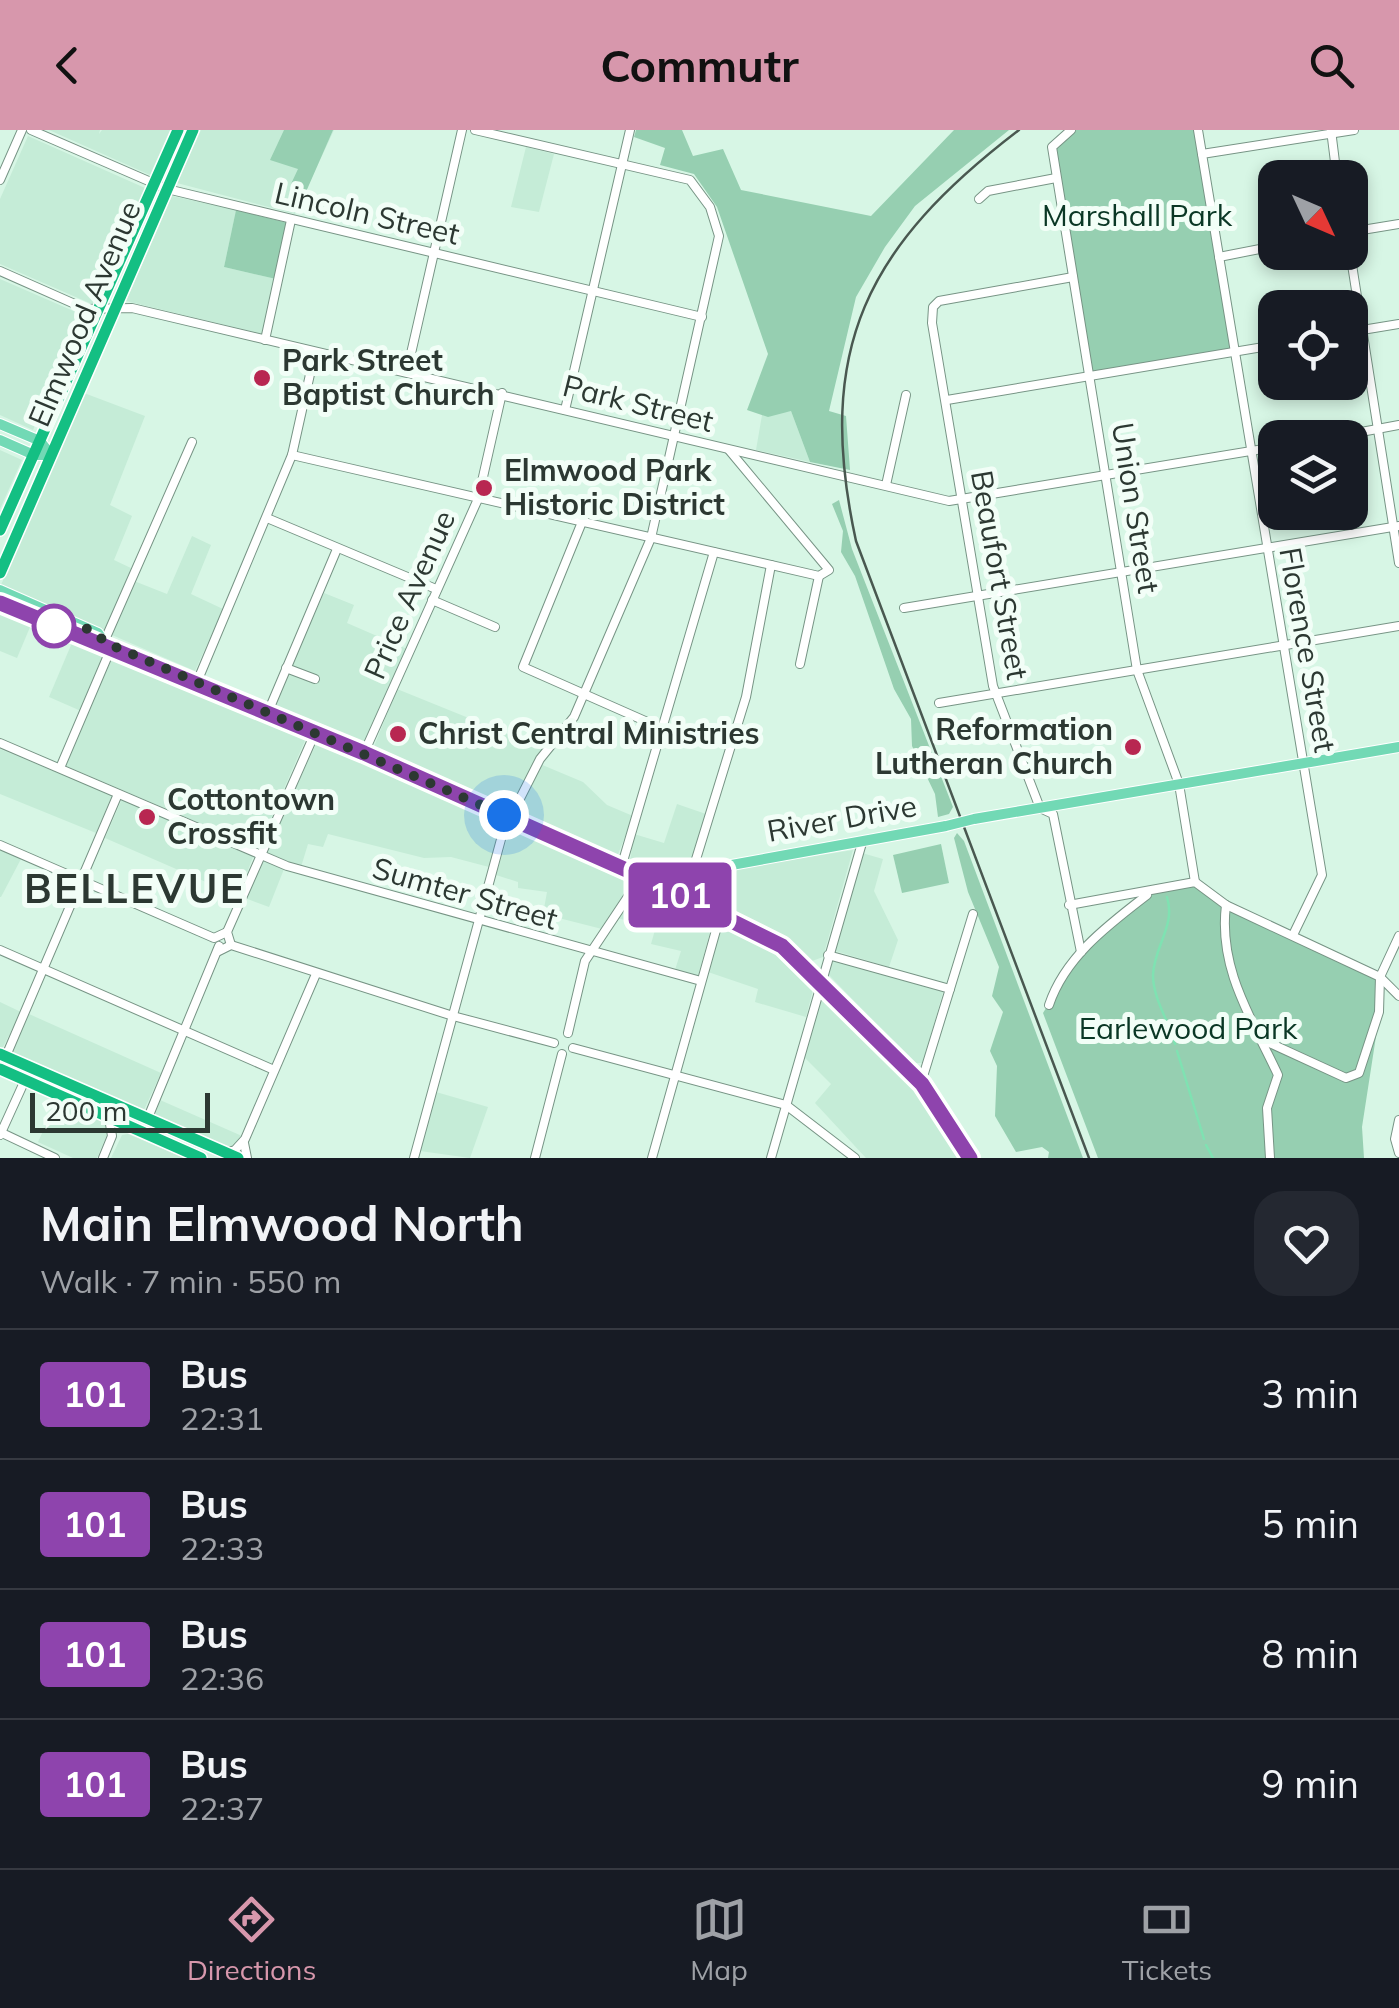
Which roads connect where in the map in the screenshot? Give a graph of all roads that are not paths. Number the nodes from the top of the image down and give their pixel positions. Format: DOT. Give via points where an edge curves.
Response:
graph roads {
  1 [pos="22,130"];
  2 [pos="31,130"];
  3 [pos="178,130"];
  4 [pos="193,130"];
  5 [pos="462,130"];
  6 [pos="474,130"];
  7 [pos="630,130"];
  8 [pos="1071,130"];
  9 [pos="1198,130"];
  10 [pos="1354,130"];
  11 [pos="1330,132"];
  12 [pos="1202,154"];
  13 [pos="1334,160"];
  14 [pos="621,164"];
  15 [pos="1056,178"];
  16 [pos="0,180"];
  17 [pos="160,186"];
  18 [pos="979,199"];
  19 [pos="291,220"];
  20 [pos="1399,224"];
  21 [pos="1368,229"];
  22 [pos="1258,249"];
  23 [pos="435,253"];
  24 [pos="1219,257"];
  25 [pos="0,271"];
  26 [pos="1073,277"];
  27 [pos="591,288"];
  28 [pos="116,308"];
  29 [pos="98,310"];
  30 [pos="702,317"];
  31 [pos="1399,324"];
  32 [pos="1368,329"];
  33 [pos="264,340"];
  34 [pos="1258,348"];
  35 [pos="315,352"];
  36 [pos="1234,352"];
  37 [pos="1368,367"];
  38 [pos="407,371"];
  39 [pos="1090,376"];
  40 [pos="502,393"];
  41 [pos="906,395"];
  42 [pos="947,400"];
  43 [pos="566,410"];
  44 [pos="0,424"];
  45 [pos="1399,425"];
  46 [pos="1378,429"];
  47 [pos="1368,431"];
  48 [pos="676,436"];
  49 [pos="0,440"];
  50 [pos="40,441"];
  51 [pos="192,442"];
  52 [pos="729,450"];
  53 [pos="1258,450"];
  54 [pos="1250,451"];
  55 [pos="34,455"];
  56 [pos="52,455"];
  57 [pos="292,455"];
  58 [pos="1107,473"];
  59 [pos="886,485"];
  60 [pos="478,499"];
  61 [pos="962,500"];
  62 [pos="267,518"];
  63 [pos="582,522"];
  64 [pos="1396,527"];
  65 [pos="0,530"];
  66 [pos="652,538"];
  67 [pos="337,548"];
  68 [pos="1266,549"];
  69 [pos="714,552"];
  70 [pos="1399,564"];
  71 [pos="771,565"];
  72 [pos="1122,572"];
  73 [pos="0,574"];
  74 [pos="819,576"];
  75 [pos="436,589"];
  76 [pos="0,590"];
  77 [pos="977,594"];
  78 [pos="432,600"];
  79 [pos="0,603"];
  80 [pos="904,608"];
  81 [pos="1399,626"];
  82 [pos="495,627"];
  83 [pos="108,644"];
  84 [pos="1283,647"];
  85 [pos="800,664"];
  86 [pos="286,668"];
  87 [pos="1137,670"];
  88 [pos="315,679"];
  89 [pos="197,682"];
  90 [pos="586,693"];
  91 [pos="996,693"];
  92 [pos="939,702"];
  93 [pos="268,712"];
  94 [pos="661,728"];
  95 [pos="315,732"];
  96 [pos="0,743"];
  97 [pos="1399,747"];
  98 [pos="364,753"];
  99 [pos="1304,763"];
  100 [pos="60,768"];
  101 [pos="1179,784"];
  102 [pos="118,794"];
  103 [pos="1040,808"];
  104 [pos="510,818"];
  105 [pos="862,843"];
  106 [pos="0,845"];
  107 [pos="260,855"];
  108 [pos="621,868"];
  109 [pos="693,869"];
  110 [pos="649,880"];
  111 [pos="83,881"];
  112 [pos="1195,882"];
  113 [pos="1150,892"];
  114 [pos="1069,905"];
  115 [pos="1226,905"];
  116 [pos="974,914"];
  117 [pos="720,916"];
  118 [pos="478,921"];
  119 [pos="227,932"];
  120 [pos="1293,936"];
  121 [pos="1399,936"];
  122 [pos="214,938"];
  123 [pos="231,945"];
  124 [pos="0,950"];
  125 [pos="219,950"];
  126 [pos="589,952"];
  127 [pos="1081,952"];
  128 [pos="828,954"];
  129 [pos="44,970"];
  130 [pos="316,974"];
  131 [pos="1380,977"];
  132 [pos="821,980"];
  133 [pos="701,981"];
  134 [pos="950,989"];
  135 [pos="1399,996"];
  136 [pos="1049,1005"];
  137 [pos="453,1016"];
  138 [pos="186,1030"];
  139 [pos="568,1033"];
  140 [pos="1261,1039"];
  141 [pos="554,1042"];
  142 [pos="574,1048"];
  143 [pos="562,1054"];
  144 [pos="3,1055"];
  145 [pos="32,1068"];
  146 [pos="0,1069"];
  147 [pos="274,1070"];
  148 [pos="675,1076"];
  149 [pos="25,1080"];
  150 [pos="922,1084"];
  151 [pos="786,1106"];
  152 [pos="108,1118"];
  153 [pos="147,1120"];
  154 [pos="1399,1120"];
  155 [pos="128,1127"];
  156 [pos="1,1133"];
  157 [pos="245,1139"];
  158 [pos="109,1144"];
  159 [pos="1399,1153"];
  160 [pos="234,1157"];
  161 [pos="55,1158"];
  162 [pos="103,1158"];
  163 [pos="200,1158"];
  164 [pos="246,1158"];
  165 [pos="414,1158"];
  166 [pos="535,1158"];
  167 [pos="652,1158"];
  168 [pos="771,1158"];
  169 [pos="855,1158"];
  170 [pos="970,1158"];
  171 [pos="1270,1158"];
  1 -- 16 [label="street"];
  2 -- 17 [label="street, Lincoln Street"];
  3 -- 17 [label="highway, Elmwood Avenue"];
  4 -- 17 [label="highway, Elmwood Avenue"];
  5 -- 23 [label="street"];
  6 -- 14 [label="street"];
  7 -- 14 [label="street"];
  8 -- 15 [label="street, Union Street" via="1052,148"];
  9 -- 12 [label="street, Florence Street"];
  10 -- 11 [label="street"];
  11 -- 12 [label="street"];
  11 -- 13 [label="street"];
  12 -- 24 [label="street, Florence Street"];
  14 -- 27 [label="street"];
  14 -- 30 [label="street" via="690,180 710,207 719,236"];
  15 -- 18 [label="street" via="988,191"];
  15 -- 26 [label="street, Union Street"];
  17 -- 19 [label="street, Lincoln Street"];
  17 -- 28 [label="highway, Elmwood Avenue"];
  17 -- 29 [label="highway, Elmwood Avenue"];
  19 -- 23 [label="street, Lincoln Street"];
  19 -- 33 [label="street"];
  20 -- 21 [label="street"];
  22 -- 24 [label="street"];
  23 -- 27 [label="street, Lincoln Street"];
  23 -- 38 [label="street"];
  24 -- 36 [label="street, Florence Street"];
  25 -- 29 [label="street, Park Street"];
  26 -- 39 [label="street, Union Street"];
  26 -- 42 [label="street, Beaufort Street" via="939,301 933,308"];
  27 -- 30 [label="street, Lincoln Street"];
  27 -- 43 [label="street"];
  28 -- 29 [label="street, Park Street"];
  28 -- 33 [label="street, Park Street"];
  28 -- 56 [label="highway, Elmwood Avenue"];
  29 -- 50 [label="highway, Elmwood Avenue"];
  30 -- 48 [label="street"];
  31 -- 32 [label="street"];
  33 -- 35 [label="street, Park Street"];
  34 -- 36 [label="street"];
  35 -- 38 [label="street, Park Street"];
  35 -- 57 [label="street"];
  36 -- 39 [label="street"];
  36 -- 54 [label="street, Florence Street"];
  37 -- 46 [label="street"];
  38 -- 40 [label="street, Park Street"];
  39 -- 42 [label="street"];
  39 -- 58 [label="street, Union Street"];
  40 -- 43 [label="street, Park Street"];
  40 -- 60 [label="street, Price Avenue"];
  41 -- 59 [label="street"];
  42 -- 61 [label="street, Beaufort Street"];
  43 -- 48 [label="street, Park Street"];
  44 -- 50 [label="main road"];
  45 -- 46 [label="street"];
  46 -- 47 [label="street"];
  46 -- 64 [label="street"];
  48 -- 52 [label="street, Park Street"];
  48 -- 66 [label="street"];
  49 -- 55 [label="main road"];
  50 -- 55 [label="highway, Elmwood Avenue"];
  50 -- 56 [label="main road"];
  51 -- 83 [label="street"];
  52 -- 59 [label="street, Park Street"];
  52 -- 74 [label="street" via="830,570"];
  53 -- 54 [label="street, Park Street"];
  54 -- 58 [label="street, Park Street"];
  54 -- 68 [label="street, Florence Street"];
  55 -- 56 [label="main road"];
  55 -- 65 [label="highway, Elmwood Avenue"];
  56 -- 73 [label="highway, Elmwood Avenue"];
  57 -- 60 [label="street"];
  57 -- 62 [label="street"];
  58 -- 61 [label="street, Park Street"];
  58 -- 72 [label="street, Union Street"];
  59 -- 61 [label="street, Park Street"];
  60 -- 63 [label="street"];
  60 -- 75 [label="street, Price Avenue"];
  61 -- 77 [label="street, Beaufort Street"];
  62 -- 67 [label="street"];
  62 -- 89 [label="street"];
  63 -- 66 [label="street"];
  63 -- 90 [label="street" via="523,667"];
  64 -- 68 [label="street"];
  64 -- 70 [label="street"];
  66 -- 69 [label="street"];
  66 -- 90 [label="street"];
  67 -- 75 [label="street"];
  67 -- 86 [label="street"];
  68 -- 72 [label="street"];
  68 -- 84 [label="street, Florence Street"];
  69 -- 71 [label="street"];
  69 -- 94 [label="street"];
  71 -- 74 [label="street"];
  71 -- 109 [label="street" via="746,696"];
  72 -- 77 [label="street"];
  72 -- 87 [label="street, Union Street"];
  74 -- 85 [label="street"];
  75 -- 78 [label="street, Price Avenue"];
  76 -- 83 [label="main road"];
  77 -- 80 [label="street"];
  77 -- 91 [label="street, Beaufort Street"];
  78 -- 82 [label="street"];
  78 -- 98 [label="street, Price Avenue"];
  79 -- 83 [label="main road"];
  81 -- 84 [label="street"];
  83 -- 89 [label="main road"];
  83 -- 100 [label="street"];
  84 -- 87 [label="street"];
  84 -- 99 [label="street, Florence Street"];
  86 -- 88 [label="street"];
  86 -- 93 [label="street"];
  87 -- 91 [label="street"];
  87 -- 101 [label="street, Union Street"];
  89 -- 93 [label="main road"];
  90 -- 94 [label="street"];
  90 -- 104 [label="street" via="540,758"];
  91 -- 92 [label="street"];
  91 -- 103 [label="street, Beaufort Street"];
  93 -- 95 [label="main road"];
  94 -- 108 [label="street"];
  95 -- 98 [label="main road"];
  95 -- 107 [label="street"];
  96 -- 100 [label="street, Sumter Street"];
  97 -- 99 [label="main road, River Drive"];
  98 -- 104 [label="main road"];
  99 -- 101 [label="main road, River Drive"];
  99 -- 120 [label="street, Florence Street" via="1322,875"];
  100 -- 102 [label="street, Sumter Street"];
  101 -- 103 [label="main road, River Drive"];
  101 -- 112 [label="street, Union Street"];
  102 -- 107 [label="street, Sumter Street"];
  102 -- 111 [label="street"];
  103 -- 105 [label="main road, River Drive, bridge"];
  103 -- 114 [label="street, Beaufort Street" via="1053,814"];
  104 -- 108 [label="main road"];
  104 -- 118 [label="street"];
  105 -- 109 [label="main road, River Drive"];
  105 -- 128 [label="street"];
  106 -- 111 [label="street"];
  107 -- 118 [label="street, Sumter Street"];
  107 -- 119 [label="street"];
  108 -- 110 [label="main road"];
  109 -- 110 [label="main road, River Drive"];
  110 -- 117 [label="main road"];
  110 -- 126 [label="street" via="633,888"];
  111 -- 122 [label="street"];
  111 -- 129 [label="street"];
  112 -- 113 [label="street"];
  112 -- 115 [label="street"];
  113 -- 114 [label="street"];
  113 -- 127 [label="street"];
  114 -- 127 [label="street, Beaufort Street"];
  115 -- 120 [label="street"];
  115 -- 140 [label="street" via="1229,968"];
  116 -- 134 [label="street"];
  117 -- 132 [label="main road" via="782,946"];
  117 -- 133 [label="street"];
  118 -- 126 [label="street, Sumter Street"];
  118 -- 137 [label="street"];
  119 -- 122 [label="street"];
  119 -- 123 [label="street"];
  120 -- 131 [label="street"];
  121 -- 131 [label="street"];
  122 -- 125 [label="street"];
  123 -- 125 [label="street"];
  123 -- 130 [label="street"];
  124 -- 129 [label="street"];
  125 -- 138 [label="street"];
  126 -- 133 [label="street, Sumter Street"];
  126 -- 139 [label="street"];
  127 -- 136 [label="street"];
  128 -- 132 [label="street"];
  128 -- 134 [label="street"];
  129 -- 138 [label="street"];
  129 -- 144 [label="street"];
  130 -- 137 [label="street"];
  130 -- 147 [label="street"];
  131 -- 135 [label="street"];
  131 -- 140 [label="street" via="1379,1012 1359,1073 1346,1078"];
  132 -- 150 [label="main road"];
  132 -- 151 [label="street"];
  133 -- 148 [label="street"];
  134 -- 150 [label="street"];
  137 -- 141 [label="street"];
  137 -- 165 [label="street"];
  138 -- 147 [label="street"];
  138 -- 153 [label="street"];
  139 -- 141 [label="street"];
  139 -- 142 [label="street"];
  140 -- 171 [label="street" via="1278,1075 1268,1108"];
  141 -- 143 [label="street"];
  142 -- 143 [label="street"];
  142 -- 148 [label="street"];
  143 -- 166 [label="street"];
  144 -- 145 [label="highway"];
  145 -- 149 [label="street"];
  145 -- 153 [label="highway"];
  146 -- 149 [label="highway"];
  147 -- 157 [label="street"];
  148 -- 151 [label="street"];
  148 -- 167 [label="street"];
  149 -- 152 [label="highway"];
  149 -- 156 [label="street"];
  150 -- 170 [label="main road"];
  151 -- 168 [label="street"];
  151 -- 169 [label="street"];
  152 -- 155 [label="highway"];
  152 -- 158 [label="street"];
  153 -- 160 [label="highway"];
  154 -- 159 [label="street"];
  155 -- 158 [label="street"];
  155 -- 163 [label="highway"];
  156 -- 161 [label="street"];
  157 -- 160 [label="street"];
  157 -- 164 [label="street"];
  158 -- 162 [label="street"];
}
